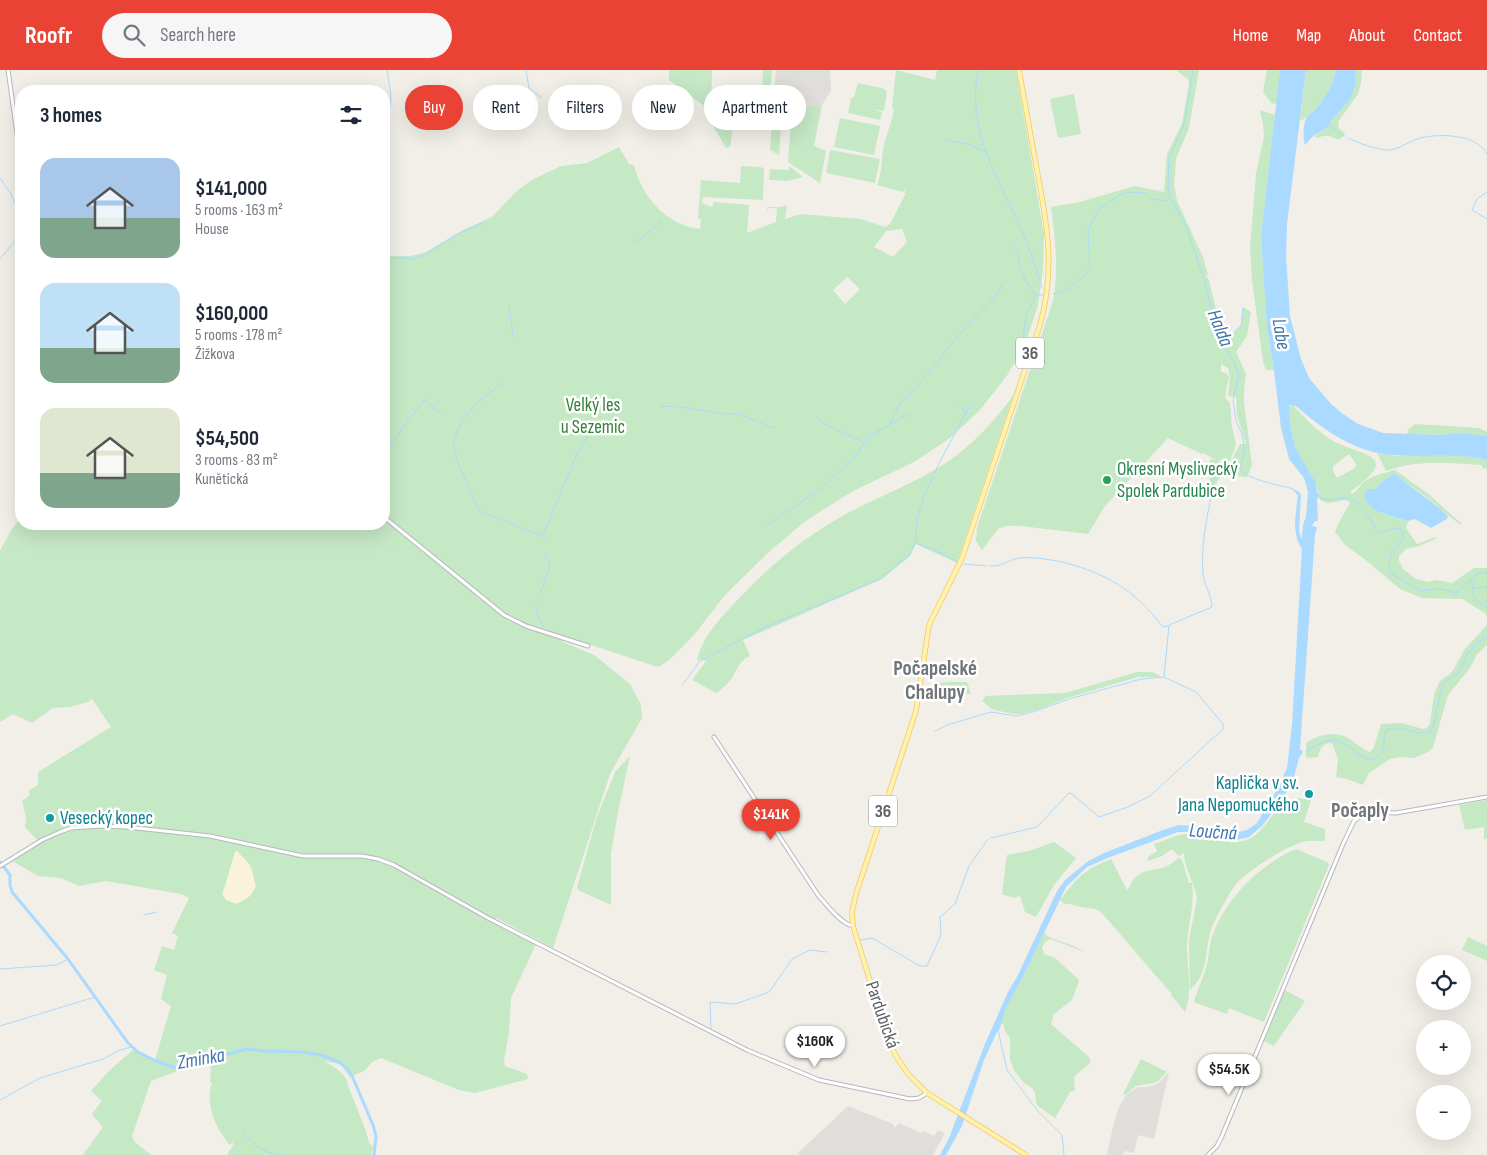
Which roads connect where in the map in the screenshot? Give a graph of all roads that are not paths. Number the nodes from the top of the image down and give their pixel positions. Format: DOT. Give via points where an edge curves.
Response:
graph roads {
  1 [pos="8,70"];
  2 [pos="1019,70"];
  3 [pos="15,120"];
  4 [pos="390,522"];
  5 [pos="588,646"];
  6 [pos="714,737"];
  7 [pos="1487,797"];
  8 [pos="2,865"];
  9 [pos="853,926"];
  10 [pos="926,1093"];
  11 [pos="1026,1155"];
  12 [pos="1208,1155"];
  1 -- 3 [label="street"];
  2 -- 9 [label="main road, 36" via="1049,246 1049,278 1043,313 962,558 929,625 916,711 856,894"];
  4 -- 5 [label="street" via="504,615 526,626"];
  6 -- 9 [label="street" via="818,895 833,912"];
  7 -- 12 [label="street" via="1396,813 1370,812 1357,818 1340,850 1221,1139"];
  8 -- 10 [label="street" via="60,832 102,826 210,836 303,856 378,859 756,1054 819,1080 910,1099"];
  9 -- 10 [label="main road, Pardubická / 36" via="890,1045 909,1075"];
  10 -- 11 [label="main road, Pardubická / 36"];
}
